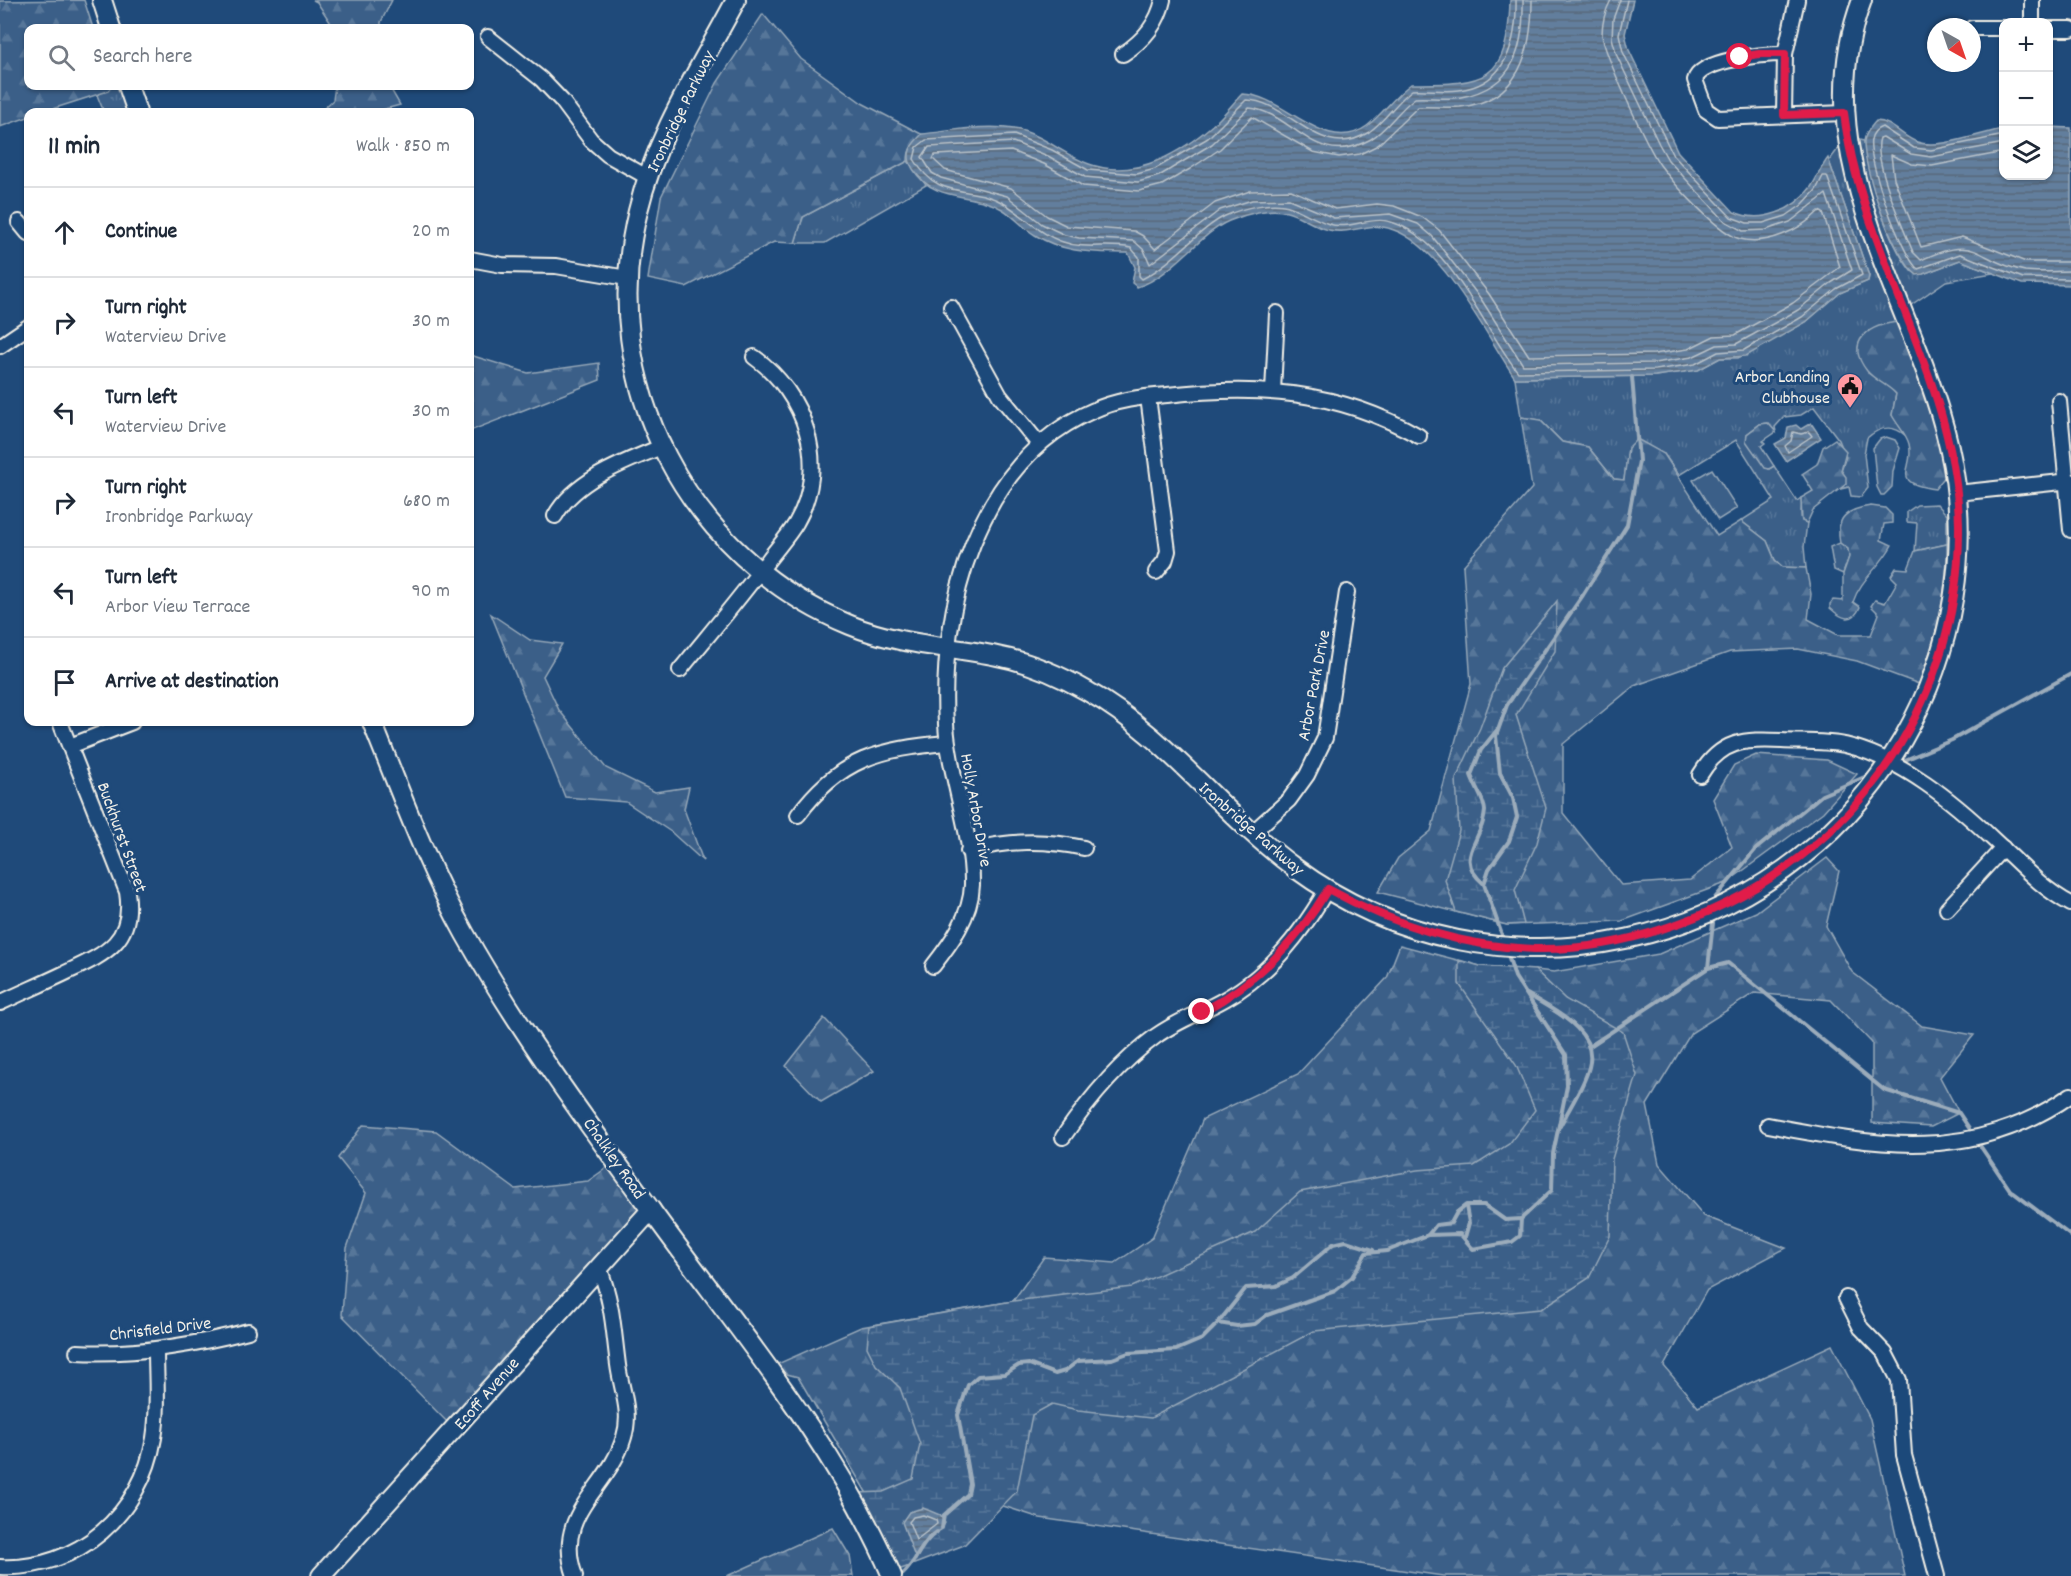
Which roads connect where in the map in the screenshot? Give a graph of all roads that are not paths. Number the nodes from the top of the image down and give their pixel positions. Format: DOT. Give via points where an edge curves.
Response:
graph roads {
  1 [pos="102,0"];
  2 [pos="1163,0"];
  3 [pos="1797,0"];
  4 [pos="1862,0"];
  5 [pos="2032,0"];
  6 [pos="734,1"];
  7 [pos="2032,18"];
  8 [pos="110,24"];
  9 [pos="1981,28"];
  10 [pos="1999,28"];
  11 [pos="2053,29"];
  12 [pos="2071,29"];
  13 [pos="488,37"];
  14 [pos="1123,54"];
  15 [pos="1785,54"];
  16 [pos="129,90"];
  17 [pos="136,108"];
  18 [pos="1844,113"];
  19 [pos="1784,115"];
  20 [pos="647,177"];
  21 [pos="474,260"];
  22 [pos="627,278"];
  23 [pos="951,307"];
  24 [pos="1277,313"];
  25 [pos="24,330"];
  26 [pos="0,346"];
  27 [pos="754,357"];
  28 [pos="1273,391"];
  29 [pos="1148,397"];
  30 [pos="2059,401"];
  31 [pos="1419,436"];
  32 [pos="1039,444"];
  33 [pos="661,447"];
  34 [pos="2069,482"];
  35 [pos="1957,493"];
  36 [pos="555,516"];
  37 [pos="2071,530"];
  38 [pos="760,572"];
  39 [pos="1156,572"];
  40 [pos="1347,592"];
  41 [pos="948,650"];
  42 [pos="680,670"];
  43 [pos="62,726"];
  44 [pos="122,726"];
  45 [pos="374,726"];
  46 [pos="947,743"];
  47 [pos="70,746"];
  48 [pos="1888,762"];
  49 [pos="1700,775"];
  50 [pos="798,815"];
  51 [pos="1252,833"];
  52 [pos="1084,848"];
  53 [pos="2003,848"];
  54 [pos="968,851"];
  55 [pos="1328,889"];
  56 [pos="2071,904"];
  57 [pos="1947,909"];
  58 [pos="933,966"];
  59 [pos="0,1003"];
  60 [pos="2071,1095"];
  61 [pos="1768,1125"];
  62 [pos="1063,1137"];
  63 [pos="651,1210"];
  64 [pos="599,1267"];
  65 [pos="1846,1298"];
  66 [pos="248,1331"];
  67 [pos="156,1350"];
  68 [pos="77,1352"];
  69 [pos="0,1567"];
  70 [pos="321,1576"];
  71 [pos="575,1576"];
  72 [pos="892,1576"];
  73 [pos="1937,1576"];
  1 -- 8 [label="street"];
  2 -- 14 [label="street" via="1146,35"];
  3 -- 15 [label="street"];
  4 -- 18 [label="street, Ironbridge Parkway" via="1845,62"];
  5 -- 7 [label="street"];
  6 -- 20 [label="street, Ironbridge Parkway"];
  9 -- 10 [label="street"];
  11 -- 12 [label="street"];
  13 -- 20 [label="street" via="541,79 608,155"];
  15 -- 19 [label="street"];
  15 -- 19 [label="street" via="1740,57 1700,73 1695,81 1706,110 1718,118"];
  16 -- 17 [label="street"];
  18 -- 19 [label="street"];
  18 -- 35 [label="street, Ironbridge Parkway" via="1860,195 1933,389"];
  20 -- 22 [label="street, Ironbridge Parkway"];
  21 -- 22 [label="street" via="502,265 556,266"];
  22 -- 33 [label="street, Ironbridge Parkway" via="632,358"];
  23 -- 32 [label="street" via="1000,396"];
  24 -- 28 [label="street"];
  25 -- 26 [label="street"];
  27 -- 38 [label="street" via="782,381 800,409 807,430 811,469 796,523"];
  28 -- 29 [label="street, Holly Arbor Drive"];
  28 -- 31 [label="street, Holly Arbor Drive" via="1347,404"];
  29 -- 32 [label="street, Holly Arbor Drive" via="1091,411"];
  29 -- 39 [label="street" via="1168,551"];
  30 -- 34 [label="street"];
  32 -- 41 [label="street, Holly Arbor Drive" via="1008,480 976,537 956,598"];
  33 -- 36 [label="street" via="598,477 571,496"];
  33 -- 38 [label="street, Ironbridge Parkway" via="705,519"];
  34 -- 35 [label="street"];
  34 -- 37 [label="street"];
  35 -- 48 [label="street, Ironbridge Parkway" via="1958,559 1944,645 1920,708"];
  38 -- 41 [label="street, Ironbridge Parkway" via="810,606 871,634"];
  38 -- 42 [label="street"];
  40 -- 51 [label="street, Arbor Park Drive" via="1325,738 1307,775 1289,800"];
  41 -- 46 [label="street, Holly Arbor Drive"];
  41 -- 51 [label="street, Ironbridge Parkway" via="1021,662 1092,693 1141,726"];
  43 -- 47 [label="street, Buckhurst Street"];
  44 -- 47 [label="street"];
  45 -- 63 [label="street, Chalkley Road" via="430,867 464,932 507,1002"];
  46 -- 50 [label="street" via="896,749 847,766 814,794"];
  46 -- 54 [label="street, Holly Arbor Drive"];
  47 -- 59 [label="street, Buckhurst Street" via="128,892 129,918 109,951"];
  48 -- 49 [label="street" via="1844,745 1751,739 1725,747"];
  48 -- 53 [label="street" via="1951,803"];
  48 -- 55 [label="street, Ironbridge Parkway" via="1832,831 1778,876 1725,906 1616,941 1535,949 1466,941 1393,921"];
  51 -- 55 [label="street, Ironbridge Parkway"];
  52 -- 54 [label="street" via="1034,840"];
  53 -- 56 [label="street" via="2041,885"];
  53 -- 57 [label="street"];
  54 -- 58 [label="street, Holly Arbor Drive" via="972,886 967,910 951,944"];
  55 -- 62 [label="street" via="1274,962 1228,998 1175,1024 1127,1060 1086,1104"];
  60 -- 61 [label="street" via="2008,1127 1978,1137 1928,1144 1864,1143"];
  63 -- 64 [label="street, Ecoff Avenue"];
  63 -- 72 [label="street, Chalkley Road" via="753,1346 830,1459"];
  64 -- 70 [label="street, Ecoff Avenue"];
  64 -- 71 [label="street" via="614,1315 627,1421 619,1450 572,1528 568,1553"];
  65 -- 73 [label="street" via="1861,1328 1885,1353 1899,1380 1904,1455"];
  66 -- 67 [label="street, Chrisfield Drive"];
  67 -- 68 [label="street, Chrisfield Drive" via="121,1354"];
  67 -- 69 [label="street" via="154,1439 133,1498 108,1528 71,1553 31,1565"];
}
